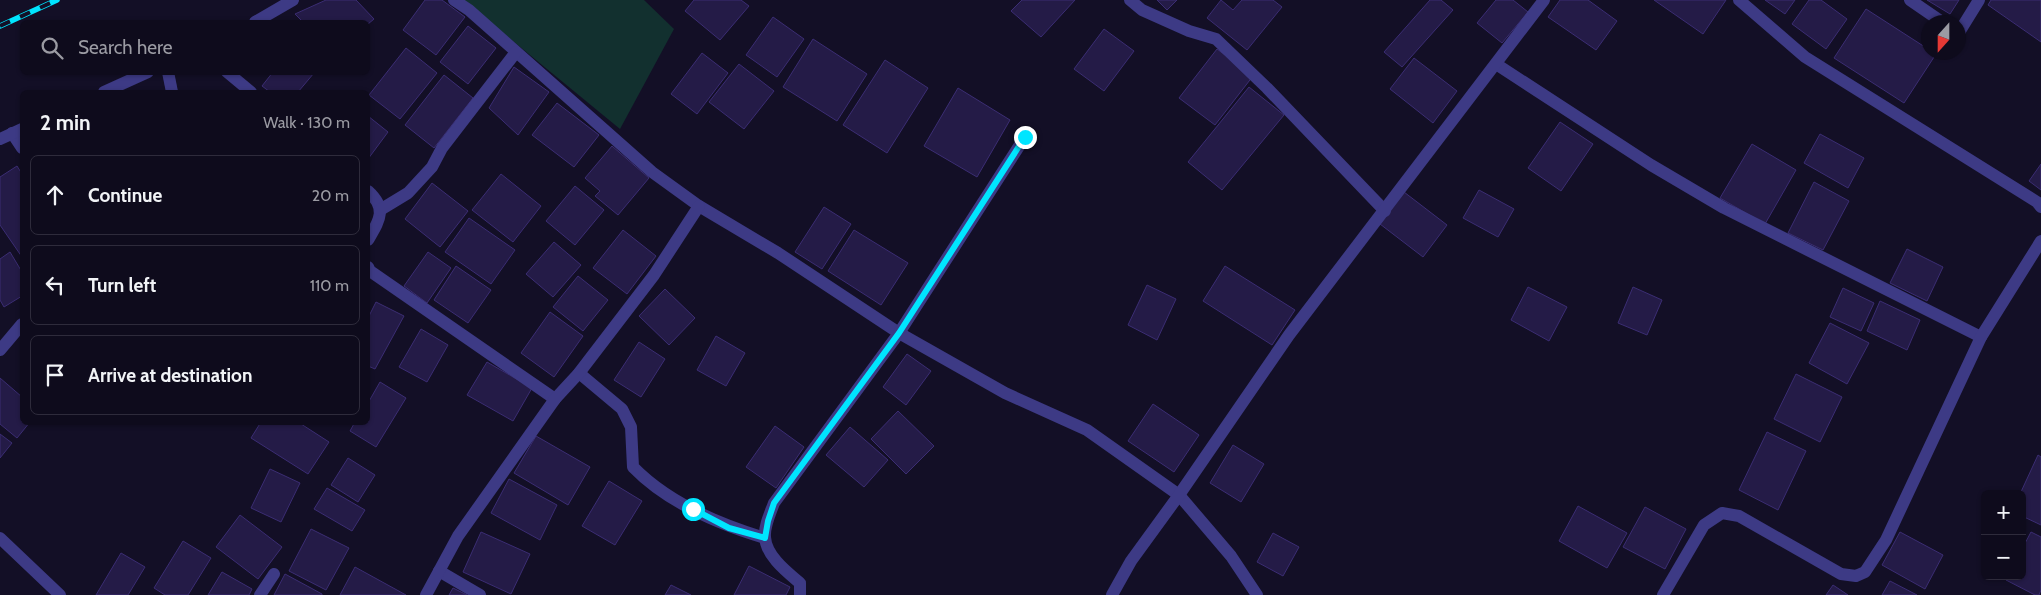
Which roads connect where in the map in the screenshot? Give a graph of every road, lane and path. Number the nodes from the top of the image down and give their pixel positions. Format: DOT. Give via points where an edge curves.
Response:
graph roads {
  1 [pos="293,0"];
  2 [pos="454,0"];
  3 [pos="1130,0"];
  4 [pos="1544,0"];
  5 [pos="1740,0"];
  6 [pos="1910,0"];
  7 [pos="1979,0"];
  8 [pos="1932,15"];
  9 [pos="258,20"];
  10 [pos="1966,21"];
  11 [pos="516,52"];
  12 [pos="1496,64"];
  13 [pos="141,75"];
  14 [pos="169,75"];
  15 [pos="230,75"];
  16 [pos="108,90"];
  17 [pos="172,90"];
  18 [pos="248,90"];
  19 [pos="11,134"];
  20 [pos="1025,137"];
  21 [pos="20,145"];
  22 [pos="370,194"];
  23 [pos="699,206"];
  24 [pos="2041,206"];
  25 [pos="380,210"];
  26 [pos="1385,211"];
  27 [pos="370,237"];
  28 [pos="2041,241"];
  29 [pos="370,271"];
  30 [pos="20,326"];
  31 [pos="899,333"];
  32 [pos="1981,337"];
  33 [pos="0,350"];
  34 [pos="579,373"];
  35 [pos="555,398"];
  36 [pos="1179,495"];
  37 [pos="0,538"];
  38 [pos="765,538"];
  39 [pos="439,571"];
  40 [pos="274,574"];
  41 [pos="60,595"];
  42 [pos="260,595"];
  43 [pos="426,595"];
  44 [pos="480,595"];
  45 [pos="800,595"];
  46 [pos="1112,595"];
  47 [pos="1256,595"];
  48 [pos="1663,595"];
  1 -- 9 [label="street"];
  2 -- 11 [label="street" via="470,10"];
  3 -- 26 [label="street" via="1142,10 1216,39"];
  4 -- 12 [label="street"];
  5 -- 24 [label="street" via="1805,57"];
  6 -- 8 [label="street"];
  7 -- 10 [label="street"];
  11 -- 23 [label="street" via="652,172"];
  11 -- 25 [label="street" via="442,148 432,167 408,193"];
  12 -- 26 [label="street"];
  12 -- 32 [label="street" via="1651,165 1724,208"];
  13 -- 16 [label="street"];
  14 -- 17 [label="street"];
  15 -- 18 [label="street"];
  19 -- 21 [label="street"];
  20 -- 31 [label="street"];
  22 -- 25 [label="street" via="376,198"];
  23 -- 31 [label="street" via="778,253"];
  23 -- 34 [label="street" via="654,275"];
  25 -- 27 [label="street" via="380,220"];
  26 -- 36 [label="street" via="1289,335"];
  28 -- 32 [label="street"];
  29 -- 35 [label="street"];
  30 -- 33 [label="street"];
  31 -- 36 [label="street" via="1005,393 1087,430"];
  31 -- 38 [label="street" via="774,503"];
  32 -- 48 [label="street" via="1886,540 1865,572 1856,576 1841,574 1740,516 1722,513 1704,525"];
  34 -- 35 [label="street"];
  34 -- 38 [label="street" via="622,409 631,427 634,467 649,484 729,528"];
  35 -- 39 [label="street" via="458,536"];
  36 -- 46 [label="street" via="1131,561"];
  36 -- 47 [label="street" via="1231,556"];
  37 -- 41 [label="street"];
  38 -- 45 [label="street" via="776,563 800,583"];
  39 -- 43 [label="street"];
  39 -- 44 [label="street"];
  40 -- 42 [label="street"];
}
